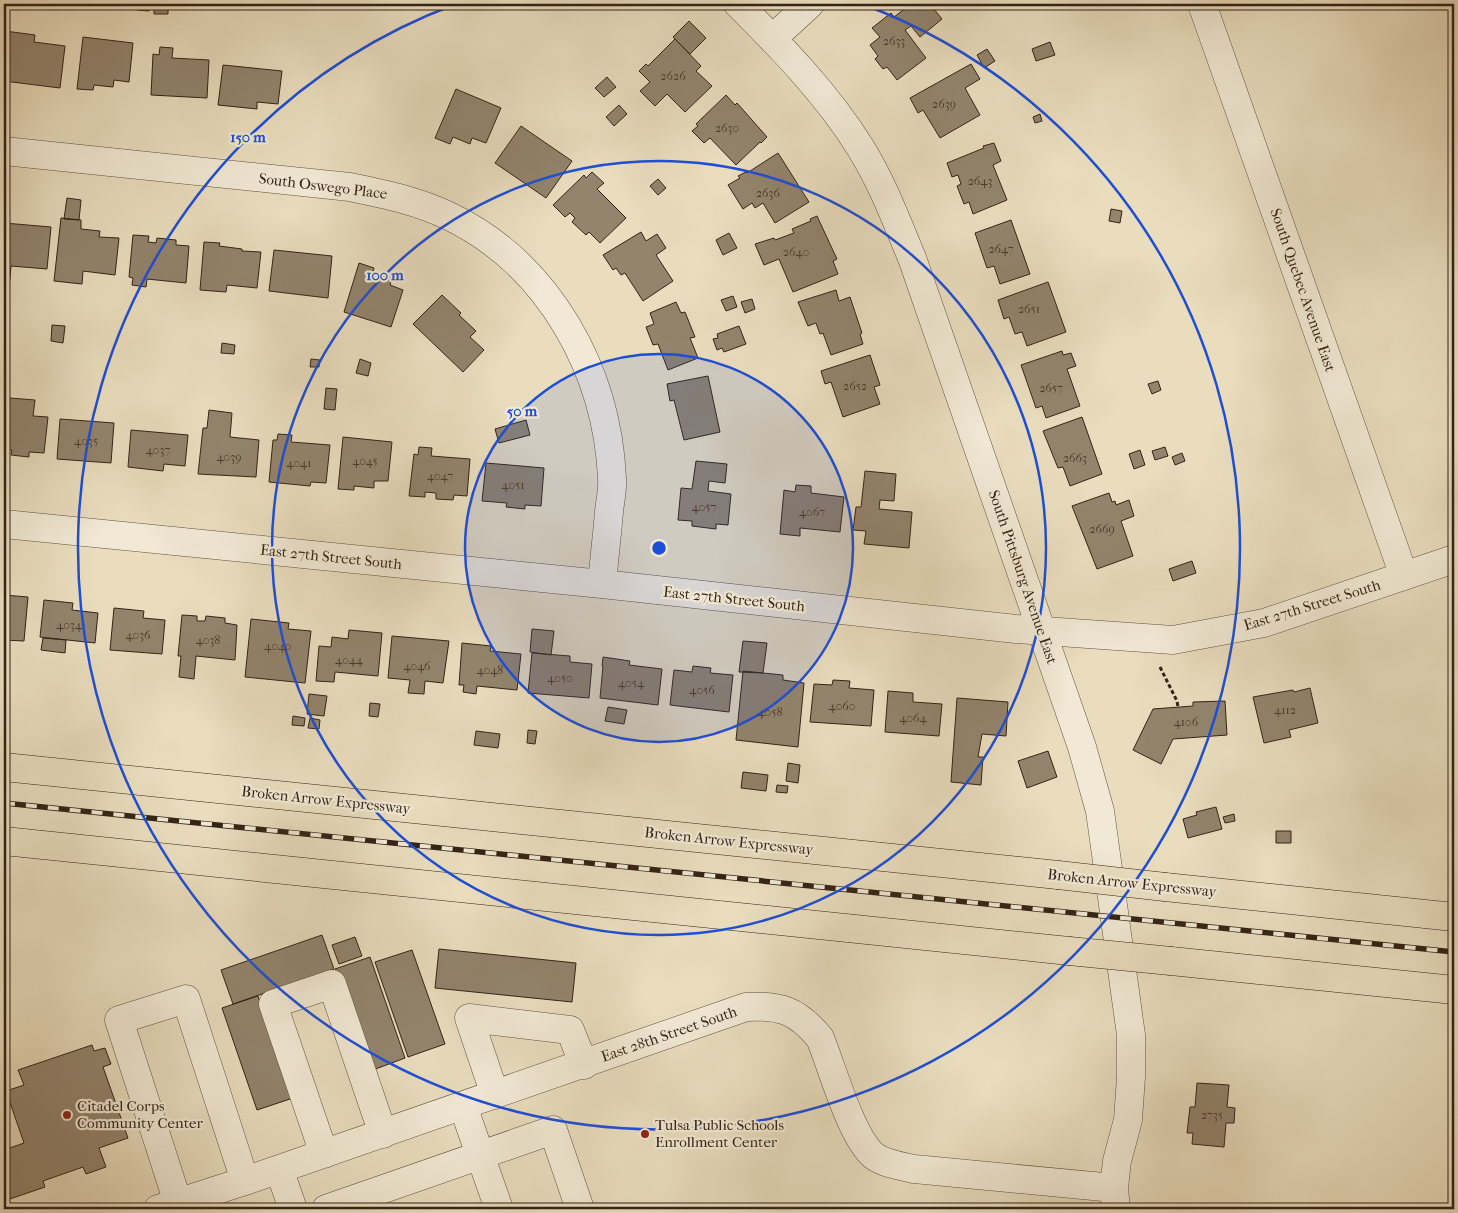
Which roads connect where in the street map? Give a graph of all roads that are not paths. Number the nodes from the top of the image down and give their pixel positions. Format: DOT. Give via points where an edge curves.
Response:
graph roads {
  1 [pos="738,4"];
  2 [pos="810,4"];
  3 [pos="1202,4"];
  4 [pos="773,38"];
  5 [pos="4,151"];
  6 [pos="4,524"];
  7 [pos="1454,559"];
  8 [pos="1404,576"];
  9 [pos="602,584"];
  10 [pos="1042,632"];
  11 [pos="4,767"];
  12 [pos="4,841"];
  13 [pos="1454,917"];
  14 [pos="1454,990"];
  15 [pos="584,1064"];
  16 [pos="495,1095"];
  17 [pos="463,1106"];
  18 [pos="382,1134"];
  19 [pos="324,1154"];
  20 [pos="479,1155"];
  21 [pos="279,1169"];
  22 [pos="244,1181"];
  23 [pos="1115,1199"];
  24 [pos="168,1206"];
  25 [pos="293,1209"];
  26 [pos="326,1209"];
  27 [pos="499,1209"];
  28 [pos="580,1209"];
  1 -- 4 [label="street, South Pittsburg Avenue East"];
  2 -- 4 [label="street"];
  3 -- 8 [label="street, South Quebec Avenue East"];
  4 -- 10 [label="street, South Pittsburg Avenue East" via="829,103 860,146 888,200 912,258"];
  5 -- 9 [label="street, South Oswego Place" via="350,187 393,195 451,217 490,240 532,278 559,311 580,348 595,387 608,433 612,480"];
  6 -- 9 [label="street, East 27th Street South"];
  7 -- 8 [label="street, East 27th Street South"];
  8 -- 10 [label="street, East 27th Street South" via="1264,623 1173,640"];
  9 -- 10 [label="street, East 27th Street South"];
  10 -- 23 [label="street, South Pittsburg Avenue East" via="1082,747 1100,811 1131,1035 1128,1120 1117,1161"];
  11 -- 13 [label="highway, Broken Arrow Expressway, bridge"];
  12 -- 14 [label="highway, bridge"];
  15 -- 16 [label="street, East 28th Street South"];
  15 -- 16 [label="street" via="570,1030 470,1018"];
  15 -- 23 [label="street, East 28th Street South" via="746,1007 780,1007 809,1024 820,1038 856,1134 874,1156 914,1169"];
  16 -- 17 [label="street, East 28th Street South"];
  17 -- 18 [label="street, East 28th Street South"];
  17 -- 20 [label="street"];
  18 -- 19 [label="street, East 28th Street South"];
  18 -- 19 [label="street" via="332,984 273,1004"];
  19 -- 21 [label="street, East 28th Street South"];
  20 -- 26 [label="street"];
  20 -- 27 [label="street"];
  20 -- 28 [label="street" via="553,1130"];
  21 -- 22 [label="street, East 28th Street South"];
  21 -- 25 [label="street"];
  22 -- 24 [label="street, East 28th Street South"];
  22 -- 24 [label="street" via="186,998 152,1009 119,1020"];
}
